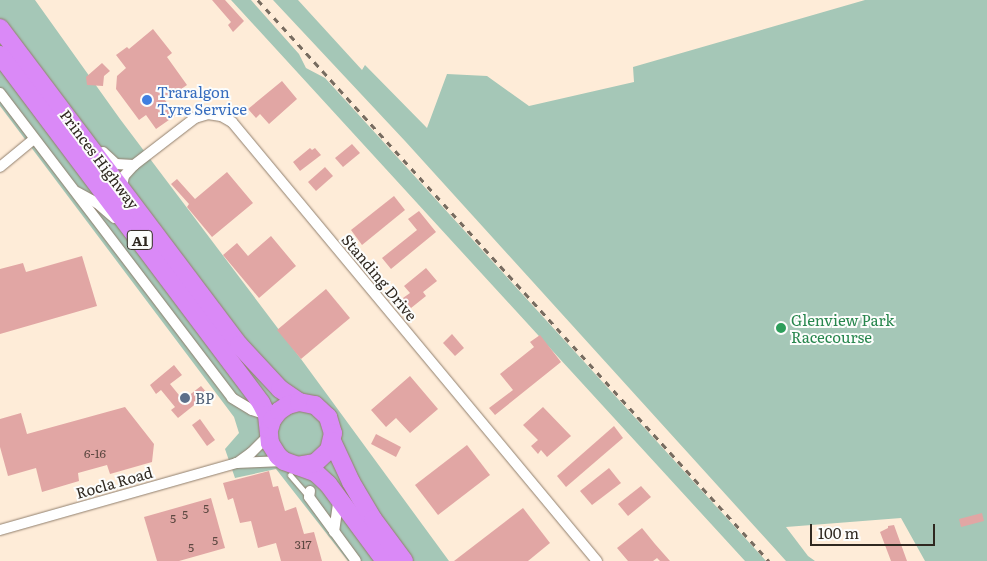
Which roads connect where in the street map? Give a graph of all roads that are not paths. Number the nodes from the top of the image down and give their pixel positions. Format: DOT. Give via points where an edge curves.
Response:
graph roads {
  1 [pos="0,28"];
  2 [pos="0,55"];
  3 [pos="0,93"];
  4 [pos="69,118"];
  5 [pos="34,139"];
  6 [pos="134,165"];
  7 [pos="0,167"];
  8 [pos="70,185"];
  9 [pos="122,187"];
  10 [pos="162,270"];
  11 [pos="299,402"];
  12 [pos="268,427"];
  13 [pos="332,441"];
  14 [pos="236,463"];
  15 [pos="290,467"];
  16 [pos="309,494"];
  17 [pos="339,498"];
  18 [pos="0,530"];
  19 [pos="334,532"];
  20 [pos="356,561"];
  21 [pos="385,561"];
  22 [pos="404,561"];
  23 [pos="597,561"];
  1 -- 4 [label="highway, Princes Highway / A1"];
  2 -- 10 [label="highway, Princes Highway / A1"];
  3 -- 5 [label="street"];
  4 -- 6 [label="street" via="86,131 108,159 116,164"];
  4 -- 9 [label="highway, Princes Highway / A1"];
  5 -- 7 [label="street"];
  5 -- 8 [label="street"];
  6 -- 9 [label="street, Standing Drive" via="124,176"];
  6 -- 23 [label="street, Standing Drive" via="196,118 208,114 232,122"];
  8 -- 10 [label="street" via="110,212 140,251"];
  8 -- 12 [label="street" via="232,398 252,410"];
  9 -- 11 [label="highway, Princes Highway / A1" via="239,345 280,389"];
  10 -- 12 [label="highway, Princes Highway / A1" via="261,403"];
  11 -- 12 [label="highway" via="288,404 279,411"];
  11 -- 13 [label="highway, Princes Highway / A1" via="322,410 331,424"];
  12 -- 14 [label="street, Rocla Road" via="251,453"];
  12 -- 15 [label="highway, Princes Highway / A1" via="273,450"];
  13 -- 15 [label="highway" via="323,457 315,462"];
  13 -- 22 [label="highway, Princes Highway / A1" via="373,519"];
  14 -- 15 [label="street, Rocla Road"];
  14 -- 18 [label="street, Rocla Road"];
  15 -- 16 [label="lane"];
  15 -- 17 [label="highway" via="315,472"];
  16 -- 19 [label="street"];
  17 -- 19 [label="street"];
  17 -- 21 [label="highway"];
  19 -- 20 [label="street"];
}
